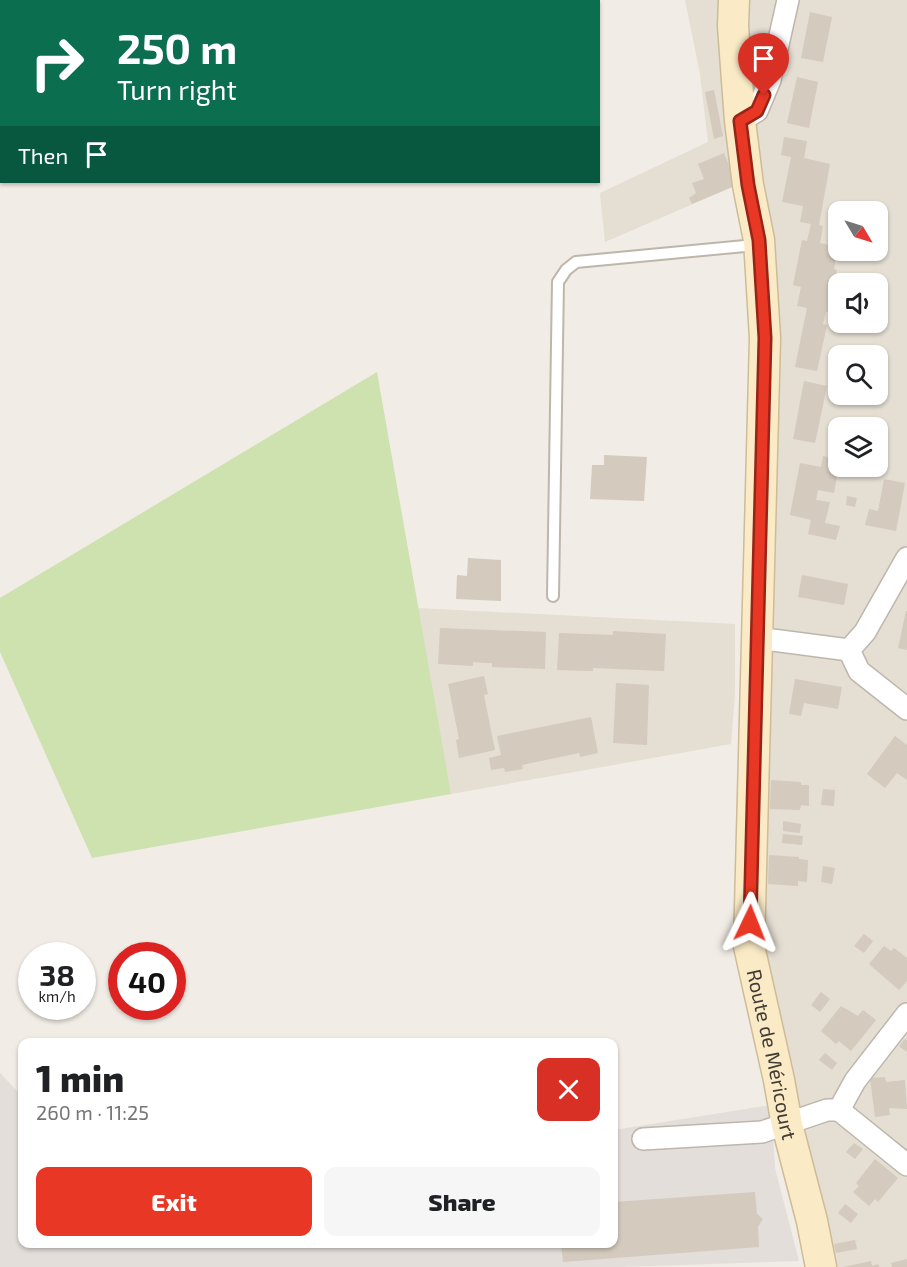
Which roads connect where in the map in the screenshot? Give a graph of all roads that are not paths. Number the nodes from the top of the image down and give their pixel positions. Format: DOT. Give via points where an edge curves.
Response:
graph roads {
  1 [pos="734,0"];
  2 [pos="788,0"];
  3 [pos="740,121"];
  4 [pos="759,240"];
  5 [pos="907,558"];
  6 [pos="553,596"];
  7 [pos="757,638"];
  8 [pos="849,650"];
  9 [pos="907,709"];
  10 [pos="907,1014"];
  11 [pos="839,1110"];
  12 [pos="787,1125"];
  13 [pos="643,1139"];
  14 [pos="907,1165"];
  15 [pos="821,1267"];
  1 -- 3 [label="street, Route de Méricourt"];
  2 -- 3 [label="street" via="770,80 757,111"];
  3 -- 4 [label="street, Route de Méricourt"];
  4 -- 6 [label="lane" via="745,246 576,262 558,282"];
  4 -- 7 [label="street, Route de Méricourt" via="765,407"];
  5 -- 8 [label="street" via="865,632"];
  7 -- 8 [label="street"];
  7 -- 12 [label="street, Route de Méricourt" via="749,946"];
  8 -- 9 [label="street" via="859,671"];
  10 -- 11 [label="street" via="855,1080"];
  11 -- 12 [label="street" via="827,1110"];
  11 -- 14 [label="street"];
  12 -- 13 [label="street" via="762,1132"];
  12 -- 15 [label="street, Route de Méricourt"];
}
